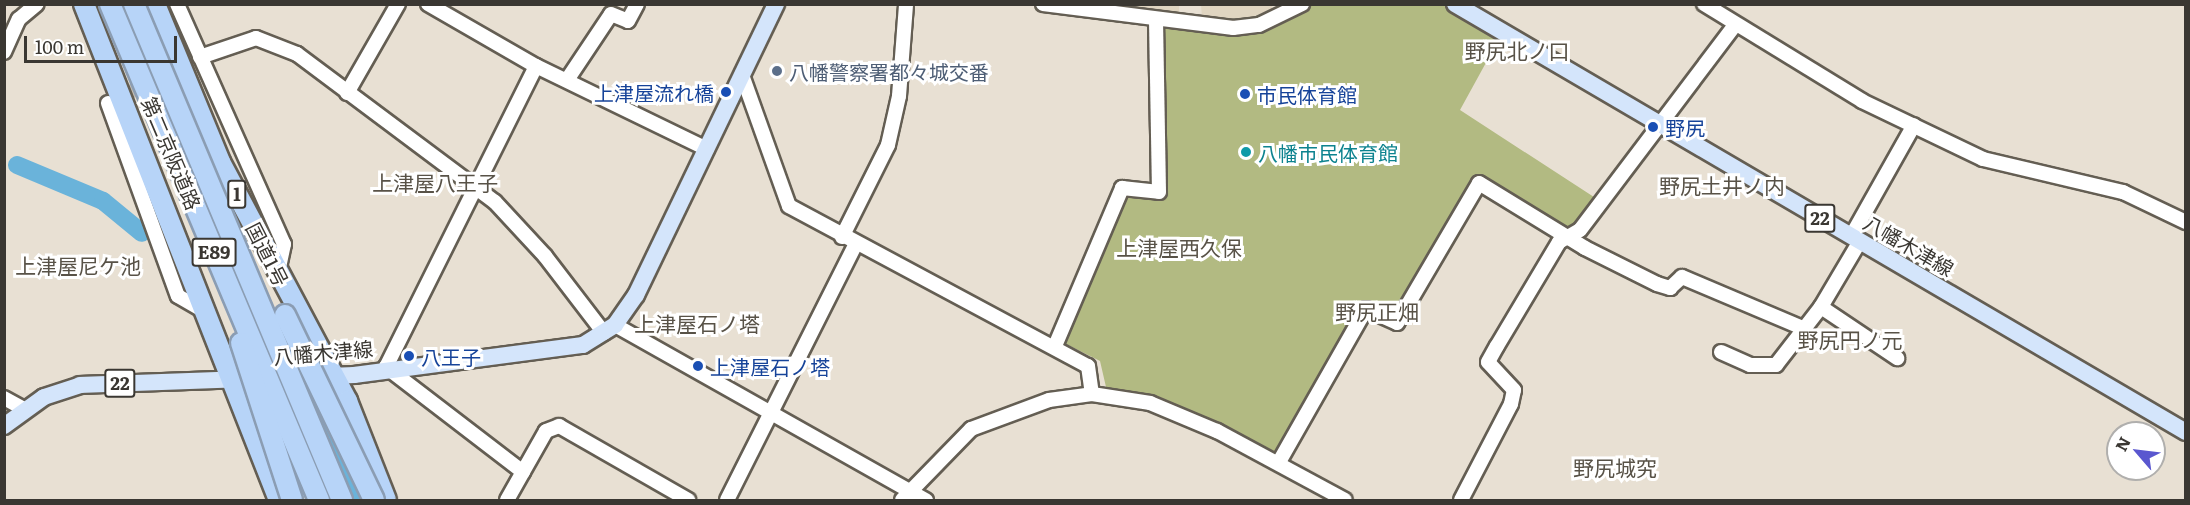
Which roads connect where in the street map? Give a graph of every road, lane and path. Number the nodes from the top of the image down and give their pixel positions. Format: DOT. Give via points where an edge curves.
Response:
graph roads {
  1 [pos="37,4"];
  2 [pos="84,4"];
  3 [pos="110,4"];
  4 [pos="134,4"];
  5 [pos="155,4"];
  6 [pos="177,4"];
  7 [pos="398,4"];
  8 [pos="428,4"];
  9 [pos="637,4"];
  10 [pos="776,4"];
  11 [pos="906,4"];
  12 [pos="1043,4"];
  13 [pos="1302,4"];
  14 [pos="1455,4"];
  15 [pos="1704,4"];
  16 [pos="1156,19"];
  17 [pos="1735,25"];
  18 [pos="4,52"];
  19 [pos="201,57"];
  20 [pos="536,66"];
  21 [pos="742,75"];
  22 [pos="567,80"];
  23 [pos="348,93"];
  24 [pos="149,97"];
  25 [pos="108,103"];
  26 [pos="177,107"];
  27 [pos="1914,125"];
  28 [pos="1662,126"];
  29 [pos="707,148"];
  30 [pos="479,187"];
  31 [pos="2186,222"];
  32 [pos="842,237"];
  33 [pos="1574,237"];
  34 [pos="1856,238"];
  35 [pos="855,245"];
  36 [pos="278,273"];
  37 [pos="1821,307"];
  38 [pos="206,312"];
  39 [pos="609,329"];
  40 [pos="1805,329"];
  41 [pos="1055,346"];
  42 [pos="1721,352"];
  43 [pos="1897,358"];
  44 [pos="386,367"];
  45 [pos="327,376"];
  46 [pos="240,379"];
  47 [pos="1092,394"];
  48 [pos="4,398"];
  49 [pos="24,409"];
  50 [pos="768,411"];
  51 [pos="4,426"];
  52 [pos="2186,432"];
  53 [pos="1279,462"];
  54 [pos="523,472"];
  55 [pos="905,495"];
  56 [pos="279,501"];
  57 [pos="292,501"];
  58 [pos="319,501"];
  59 [pos="342,501"];
  60 [pos="374,501"];
  61 [pos="386,501"];
  62 [pos="507,501"];
  63 [pos="688,501"];
  64 [pos="727,501"];
  65 [pos="926,501"];
  66 [pos="1345,501"];
  67 [pos="1461,501"];
  1 -- 18 [label="street" via="19,19"];
  2 -- 38 [label="highway"];
  3 -- 24 [label="highway, 第二京阪道路 / E89, bridge"];
  4 -- 26 [label="highway, 第二京阪道路 / E89, bridge"];
  5 -- 36 [label="highway, 国道1号 / 1" via="220,162"];
  6 -- 19 [label="street"];
  7 -- 23 [label="street"];
  8 -- 20 [label="street"];
  9 -- 22 [label="street" via="628,21 611,14"];
  10 -- 21 [label="main road"];
  11 -- 32 [label="street" via="899,96 888,145"];
  12 -- 16 [label="street"];
  13 -- 16 [label="street" via="1259,25 1233,28"];
  14 -- 28 [label="main road, 八幡木津線 / 22"];
  15 -- 17 [label="street"];
  16 -- 41 [label="street" via="1159,192 1122,188"];
  17 -- 27 [label="street" via="1862,100"];
  17 -- 28 [label="street"];
  19 -- 23 [label="street" via="243,40 268,40 297,54"];
  19 -- 36 [label="street" via="284,244"];
  20 -- 22 [label="street"];
  20 -- 30 [label="street"];
  21 -- 29 [label="main road"];
  21 -- 32 [label="street" via="789,206"];
  22 -- 29 [label="street"];
  23 -- 30 [label="street"];
  24 -- 57 [label="highway, bridge" via="219,281"];
  24 -- 58 [label="highway, 第二京阪道路 / E89, bridge"];
  25 -- 38 [label="street" via="178,296"];
  26 -- 59 [label="highway, 第二京阪道路 / E89, bridge"];
  26 -- 60 [label="highway, bridge" via="322,384"];
  27 -- 31 [label="street" via="1983,159 2123,192"];
  27 -- 34 [label="street"];
  28 -- 33 [label="street"];
  28 -- 34 [label="main road, 八幡木津線 / 22"];
  29 -- 39 [label="main road" via="636,295"];
  30 -- 39 [label="street"];
  30 -- 44 [label="street"];
  32 -- 35 [label="street"];
  33 -- 40 [label="street" via="1585,248 1657,284 1670,288 1682,277"];
  33 -- 53 [label="street" via="1479,183 1397,323 1366,309"];
  33 -- 67 [label="street" via="1559,242 1488,362 1514,390 1511,404"];
  34 -- 37 [label="street"];
  34 -- 52 [label="main road, 八幡木津線 / 22"];
  35 -- 41 [label="street"];
  35 -- 50 [label="street"];
  36 -- 45 [label="highway, 国道1号 / 1"];
  37 -- 40 [label="street"];
  37 -- 43 [label="street"];
  38 -- 46 [label="highway"];
  39 -- 44 [label="main road, 八幡木津線 / 22" via="556,351"];
  39 -- 50 [label="street"];
  40 -- 42 [label="street" via="1776,365 1750,365"];
  41 -- 47 [label="street" via="1088,366"];
  44 -- 45 [label="main road, 八幡木津線 / 22"];
  44 -- 54 [label="street"];
  45 -- 46 [label="main road, 八幡木津線 / 22, bridge"];
  45 -- 61 [label="highway, 国道1号 / 1"];
  46 -- 49 [label="main road, 八幡木津線 / 22" via="80,385"];
  46 -- 56 [label="highway"];
  47 -- 53 [label="street" via="1150,403"];
  47 -- 55 [label="street" via="1049,400 971,429"];
  48 -- 49 [label="street"];
  49 -- 51 [label="main road, 八幡木津線 / 22"];
  50 -- 55 [label="street"];
  50 -- 64 [label="street"];
  53 -- 66 [label="street"];
  54 -- 62 [label="street"];
  54 -- 63 [label="street" via="546,431 559,426"];
  55 -- 65 [label="street"];
}
